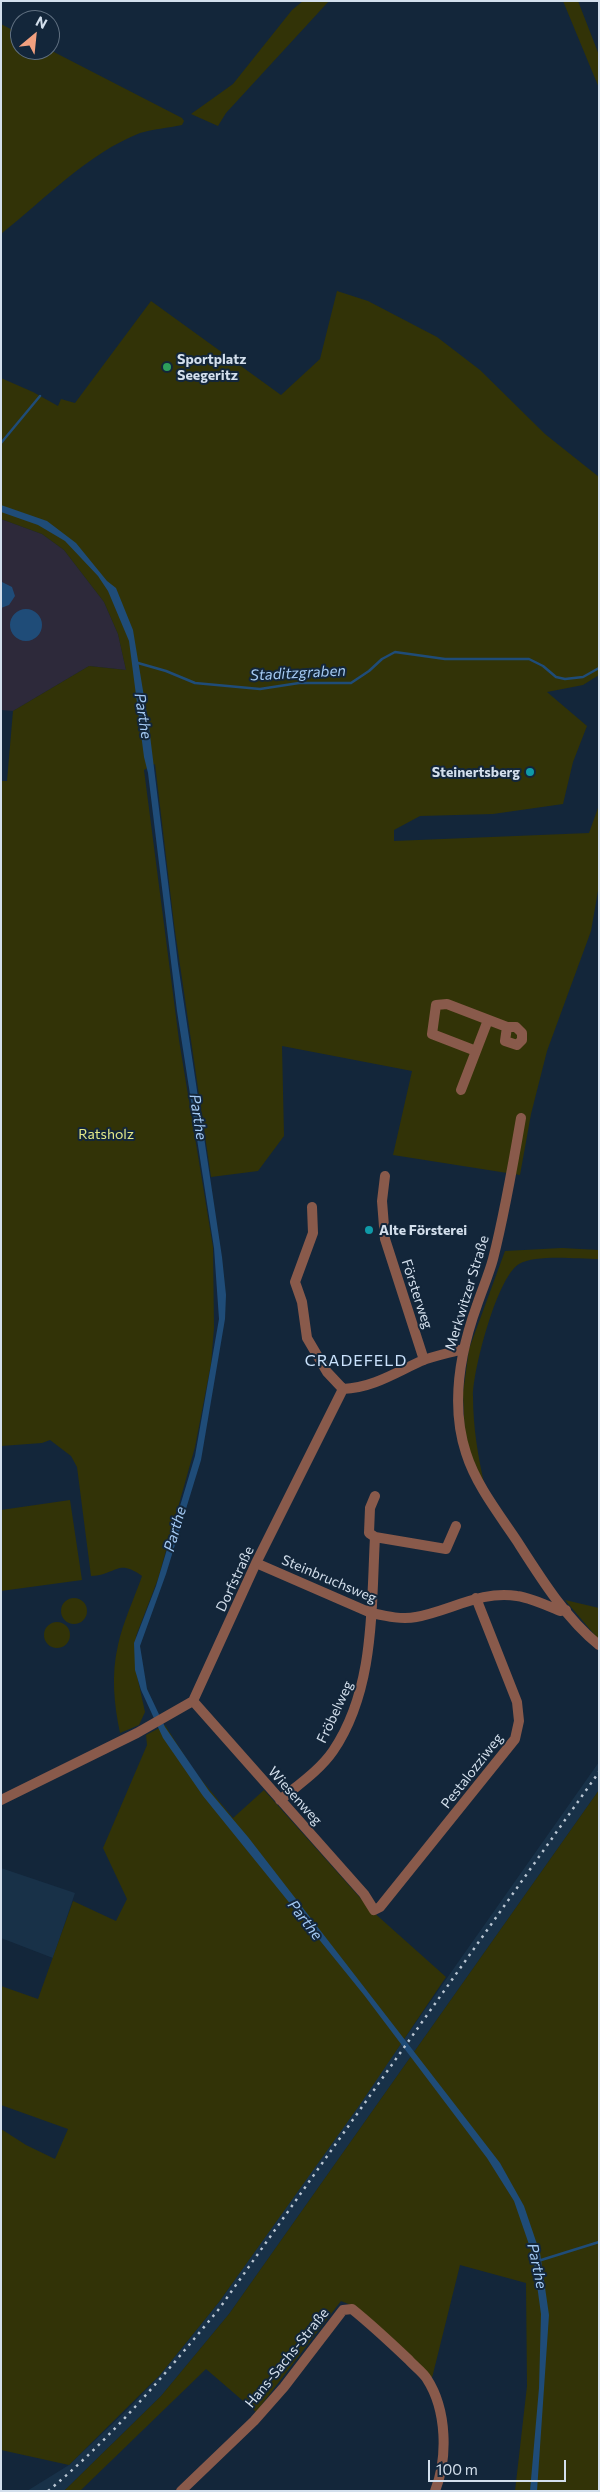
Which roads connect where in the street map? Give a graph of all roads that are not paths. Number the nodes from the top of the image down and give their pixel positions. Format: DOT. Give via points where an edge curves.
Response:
graph roads {
  1 [pos="488,1020"];
  2 [pos="507,1027"];
  3 [pos="476,1051"];
  4 [pos="461,1090"];
  5 [pos="521,1118"];
  6 [pos="385,1176"];
  7 [pos="312,1207"];
  8 [pos="463,1349"];
  9 [pos="424,1360"];
  10 [pos="343,1389"];
  11 [pos="375,1496"];
  12 [pos="456,1526"];
  13 [pos="375,1537"];
  14 [pos="256,1564"];
  15 [pos="476,1598"];
  16 [pos="566,1610"];
  17 [pos="371,1613"];
  18 [pos="599,1645"];
  19 [pos="193,1701"];
  20 [pos="1,1800"];
  21 [pos="280,1800"];
  22 [pos="374,1910"];
  23 [pos="181,2491"];
  24 [pos="435,2491"];
  1 -- 2 [label="street"];
  1 -- 3 [label="street"];
  1 -- 3 [label="street" via="447,1004 436,1005 432,1034"];
  3 -- 4 [label="street"];
  5 -- 8 [label="street, Merkwitzer Straße" via="508,1203"];
  6 -- 9 [label="street, Försterweg" via="382,1201 385,1239"];
  7 -- 10 [label="street" via="313,1232 295,1282 302,1302 307,1338 326,1372"];
  8 -- 9 [label="street"];
  8 -- 16 [label="street, Merkwitzer Straße" via="458,1385 460,1427 466,1453 478,1482"];
  9 -- 10 [label="street" via="374,1384"];
  10 -- 14 [label="street, Dorfstraße"];
  11 -- 13 [label="street, Fröbelweg" via="370,1508 369,1533"];
  12 -- 13 [label="street" via="446,1549"];
  13 -- 17 [label="street, Fröbelweg"];
  14 -- 17 [label="street, Steinbruchsweg"];
  14 -- 19 [label="street, Dorfstraße"];
  15 -- 16 [label="street, Steinbruchsweg" via="516,1596 560,1611"];
  15 -- 17 [label="street, Steinbruchsweg" via="416,1618 391,1618"];
  15 -- 22 [label="street, Pestalozziweg" via="517,1702 519,1721 515,1739 380,1907"];
  16 -- 18 [label="street, Merkwitzer Straße"];
  17 -- 21 [label="street, Fröbelweg" via="364,1681 345,1728 327,1757"];
  19 -- 20 [label="street"];
  19 -- 21 [label="street, Wiesenweg"];
  21 -- 22 [label="street, Wiesenweg" via="364,1894"];
  23 -- 24 [label="street, Hans-Sachs-Straße" via="254,2421 343,2310 352,2309 380,2331 427,2379 442,2419 444,2438"];
}
